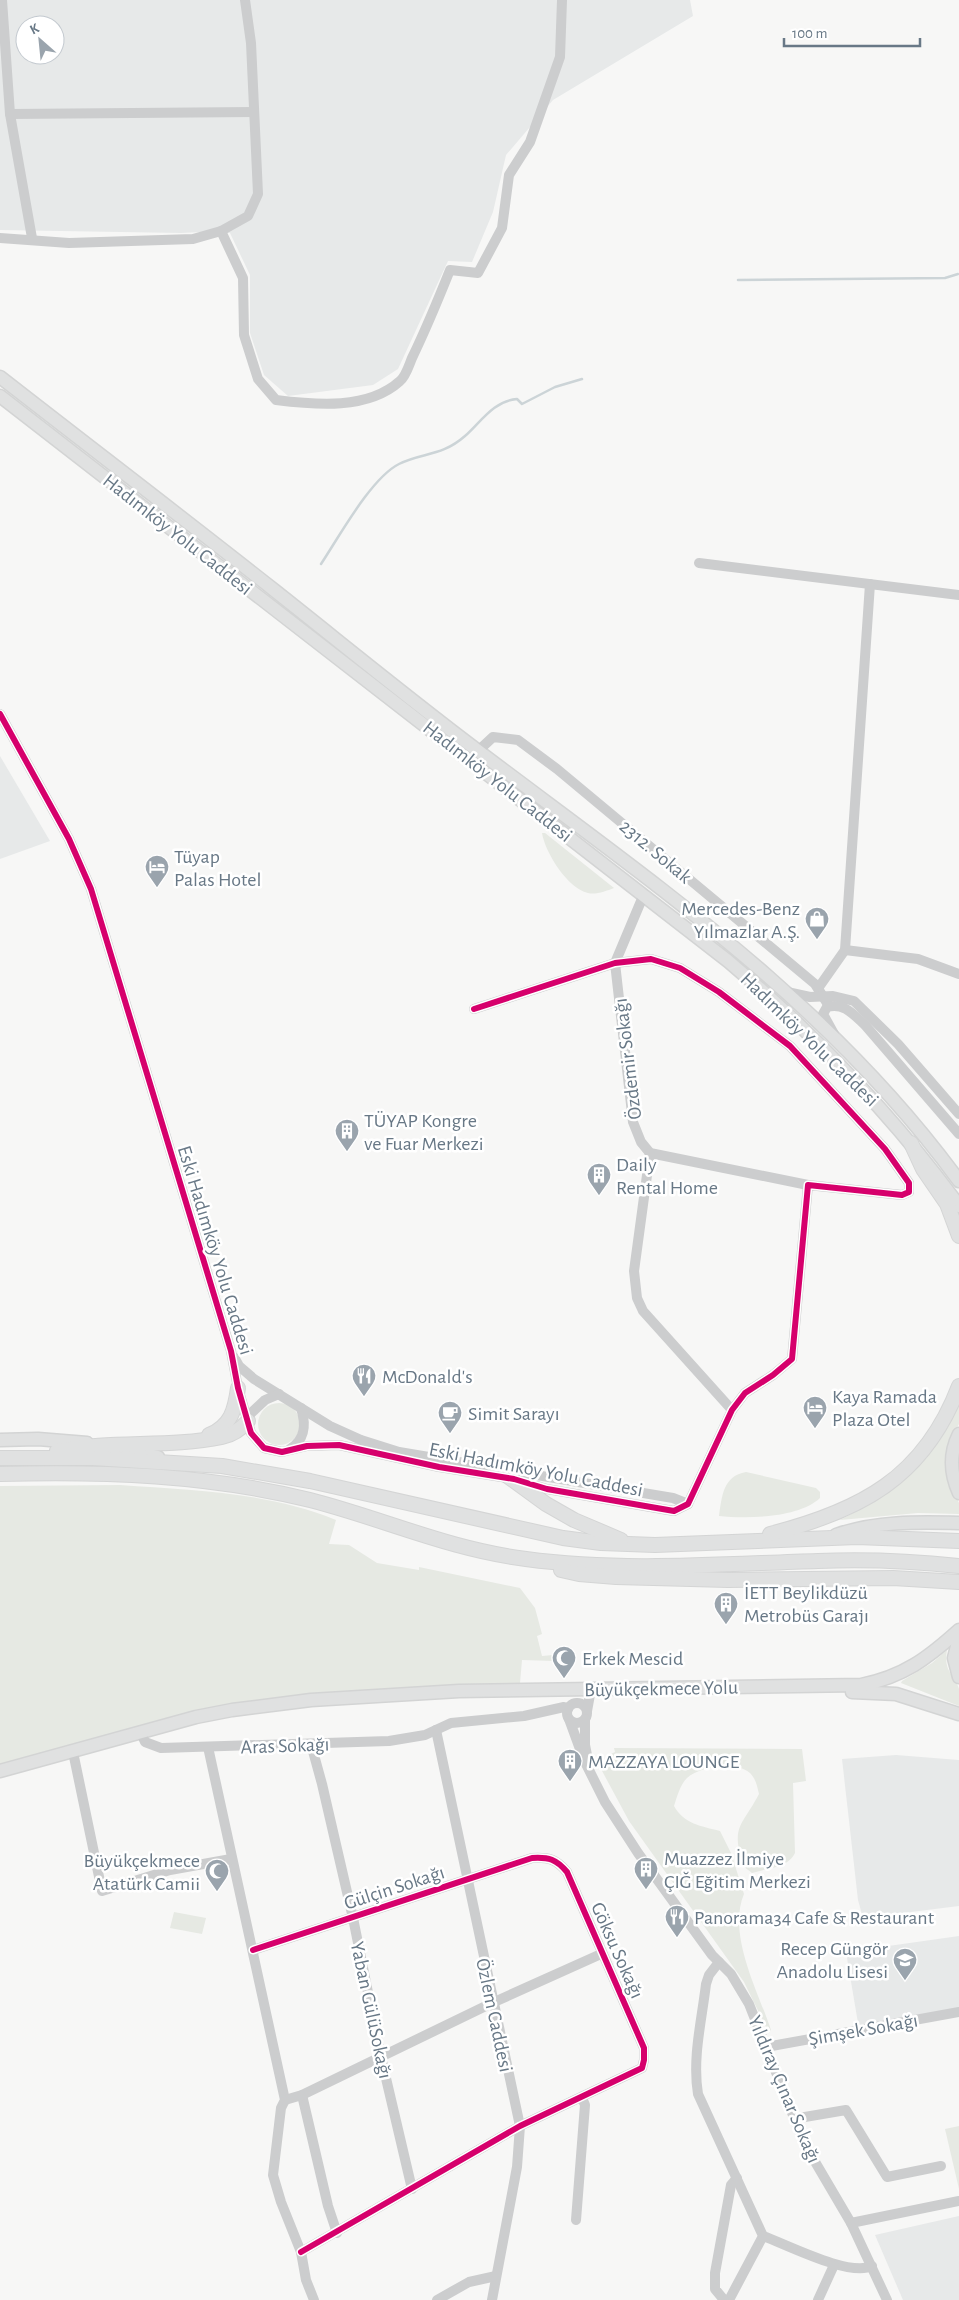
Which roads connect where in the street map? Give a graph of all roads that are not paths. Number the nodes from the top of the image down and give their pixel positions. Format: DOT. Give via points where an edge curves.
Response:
graph roads {
  1 [pos="2,0"];
  2 [pos="245,0"];
  3 [pos="562,0"];
  4 [pos="254,112"];
  5 [pos="10,114"];
  6 [pos="221,231"];
  7 [pos="0,238"];
  8 [pos="32,238"];
  9 [pos="0,377"];
  10 [pos="0,396"];
  11 [pos="699,563"];
  12 [pos="870,584"];
  13 [pos="959,595"];
  14 [pos="0,714"];
  15 [pos="478,751"];
  16 [pos="644,894"];
  17 [pos="845,950"];
  18 [pos="615,963"];
  19 [pos="959,974"];
  20 [pos="818,987"];
  21 [pos="787,992"];
  22 [pos="826,1002"];
  23 [pos="474,1009"];
  24 [pos="839,1041"];
  25 [pos="959,1114"];
  26 [pos="959,1134"];
  27 [pos="911,1143"];
  28 [pos="650,1153"];
  29 [pos="959,1181"];
  30 [pos="808,1185"];
  31 [pos="959,1206"];
  32 [pos="959,1236"];
  33 [pos="231,1351"];
  34 [pos="959,1386"];
  35 [pos="238,1388"];
  36 [pos="279,1394"];
  37 [pos="301,1408"];
  38 [pos="732,1410"];
  39 [pos="248,1419"];
  40 [pos="959,1434"];
  41 [pos="199,1439"];
  42 [pos="0,1440"];
  43 [pos="101,1444"];
  44 [pos="289,1449"];
  45 [pos="25,1457"];
  46 [pos="0,1458"];
  47 [pos="186,1462"];
  48 [pos="439,1463"];
  49 [pos="495,1467"];
  50 [pos="0,1474"];
  51 [pos="514,1479"];
  52 [pos="579,1481"];
  53 [pos="570,1493"];
  54 [pos="959,1493"];
  55 [pos="688,1504"];
  56 [pos="959,1523"];
  57 [pos="828,1538"];
  58 [pos="959,1541"];
  59 [pos="736,1543"];
  60 [pos="631,1544"];
  61 [pos="525,1559"];
  62 [pos="959,1566"];
  63 [pos="959,1582"];
  64 [pos="959,1630"];
  65 [pos="959,1638"];
  66 [pos="959,1677"];
  67 [pos="800,1687"];
  68 [pos="591,1689"];
  69 [pos="557,1690"];
  70 [pos="568,1712"];
  71 [pos="959,1714"];
  72 [pos="586,1715"];
  73 [pos="436,1730"];
  74 [pos="141,1732"];
  75 [pos="574,1732"];
  76 [pos="586,1735"];
  77 [pos="311,1744"];
  78 [pos="208,1747"];
  79 [pos="73,1752"];
  80 [pos="0,1771"];
  81 [pos="546,1857"];
  82 [pos="231,1859"];
  83 [pos="466,1880"];
  84 [pos="353,1918"];
  85 [pos="253,1950"];
  86 [pos="601,1954"];
  87 [pos="719,1962"];
  88 [pos="492,2003"];
  89 [pos="959,2012"];
  90 [pos="766,2047"];
  91 [pos="381,2057"];
  92 [pos="302,2094"];
  93 [pos="582,2098"];
  94 [pos="285,2100"];
  95 [pos="793,2119"];
  96 [pos="520,2126"];
  97 [pos="941,2166"];
  98 [pos="737,2178"];
  99 [pos="412,2189"];
  100 [pos="959,2201"];
  101 [pos="576,2220"];
  102 [pos="851,2223"];
  103 [pos="337,2233"];
  104 [pos="763,2236"];
  105 [pos="301,2252"];
  106 [pos="834,2265"];
  107 [pos="872,2266"];
  108 [pos="496,2276"];
  109 [pos="314,2300"];
  110 [pos="436,2300"];
  111 [pos="492,2300"];
  112 [pos="724,2300"];
  113 [pos="730,2300"];
  114 [pos="818,2300"];
  115 [pos="887,2300"];
  1 -- 5 [label="street"];
  2 -- 4 [label="street" via="251,43"];
  3 -- 6 [label="street" via="560,57 530,142 509,175 502,228 478,273 450,270 402,380 379,396 337,404 276,400 258,379 252,361 244,335 243,278"];
  4 -- 5 [label="street"];
  4 -- 6 [label="street" via="258,194 248,216"];
  5 -- 8 [label="street"];
  6 -- 8 [label="street" via="193,239 69,243"];
  7 -- 8 [label="street"];
  9 -- 15 [label="main road, Hadımköy Yolu Caddesi"];
  10 -- 16 [label="main road, Hadımköy Yolu Caddesi"];
  11 -- 12 [label="street"];
  12 -- 13 [label="street"];
  12 -- 17 [label="street"];
  14 -- 33 [label="street, Eski Hadımköy Yolu Caddesi" via="69,839 91,889"];
  15 -- 20 [label="street, 2312. Sokak" via="493,737 518,740"];
  15 -- 21 [label="main road, Hadımköy Yolu Caddesi" via="685,906"];
  16 -- 18 [label="street, Özdemir Sokağı"];
  16 -- 27 [label="main road, Hadımköy Yolu Caddesi" via="728,961 804,1028"];
  17 -- 19 [label="street" via="918,959"];
  17 -- 20 [label="street"];
  18 -- 23 [label="street"];
  18 -- 28 [label="street, Özdemir Sokağı" via="633,1122 640,1142"];
  18 -- 30 [label="street" via="651,960 680,968 719,992 784,1042 884,1149 909,1182 909,1192 887,1194"];
  20 -- 22 [label="street, 2312. Sokak"];
  21 -- 22 [label="street"];
  21 -- 24 [label="main road, Hadımköy Yolu Caddesi"];
  22 -- 24 [label="street, 2312. Sokak" via="823,1014"];
  22 -- 25 [label="street" via="833,996 854,1001 898,1044"];
  22 -- 26 [label="street" via="852,1012"];
  24 -- 29 [label="main road, Hadımköy Yolu Caddesi" via="898,1105"];
  27 -- 31 [label="main road, Hadımköy Yolu Caddesi"];
  27 -- 32 [label="highway" via="922,1169 947,1204"];
  28 -- 30 [label="street"];
  28 -- 38 [label="street" via="634,1271 638,1298 643,1311"];
  30 -- 38 [label="street" via="792,1360 745,1392"];
  33 -- 35 [label="street, Eski Hadımköy Yolu Caddesi"];
  33 -- 36 [label="street, Eski Hadımköy Yolu Caddesi" via="239,1366"];
  34 -- 59 [label="highway" via="946,1418 933,1438 884,1488 838,1514"];
  35 -- 39 [label="street, Eski Hadımköy Yolu Caddesi"];
  35 -- 41 [label="highway" via="235,1408 227,1423 215,1433"];
  36 -- 37 [label="street, Eski Hadımköy Yolu Caddesi"];
  36 -- 39 [label="street" via="265,1400"];
  37 -- 44 [label="street" via="305,1419 303,1435"];
  37 -- 48 [label="street, Eski Hadımköy Yolu Caddesi" via="361,1440"];
  38 -- 55 [label="street"];
  39 -- 41 [label="highway" via="235,1432 223,1437"];
  39 -- 44 [label="street, Eski Hadımköy Yolu Caddesi" via="256,1441 264,1448 282,1452"];
  40 -- 54 [label="main road" via="951,1456 952,1474"];
  41 -- 43 [label="highway"];
  42 -- 43 [label="main road" via="38,1439"];
  43 -- 45 [label="highway"];
  43 -- 47 [label="main road"];
  44 -- 48 [label="street, Eski Hadımköy Yolu Caddesi" via="339,1445"];
  45 -- 46 [label="highway"];
  45 -- 47 [label="highway"];
  47 -- 60 [label="highway" via="310,1481 563,1538"];
  48 -- 49 [label="street, Eski Hadımköy Yolu Caddesi"];
  48 -- 51 [label="street, Eski Hadımköy Yolu Caddesi"];
  49 -- 51 [label="highway"];
  49 -- 52 [label="street, Eski Hadımköy Yolu Caddesi"];
  50 -- 61 [label="highway" via="120,1475 227,1484 311,1500 448,1544"];
  51 -- 53 [label="street, Eski Hadımköy Yolu Caddesi"];
  51 -- 60 [label="highway" via="546,1504 574,1520"];
  52 -- 53 [label="street"];
  52 -- 55 [label="street, Eski Hadımköy Yolu Caddesi" via="674,1498"];
  53 -- 55 [label="street, Eski Hadımköy Yolu Caddesi" via="674,1511"];
  56 -- 57 [label="main road" via="886,1524"];
  57 -- 58 [label="highway"];
  57 -- 59 [label="highway"];
  59 -- 60 [label="highway"];
  61 -- 62 [label="highway" via="644,1567 858,1560"];
  61 -- 63 [label="highway" via="579,1574 616,1577 728,1580 885,1578"];
  64 -- 67 [label="main road" via="924,1660 881,1681"];
  65 -- 66 [label="main road" via="954,1658"];
  67 -- 68 [label="main road, Büyükçekmece Yolu"];
  67 -- 71 [label="main road" via="896,1694"];
  68 -- 69 [label="main road, Büyükçekmece Yolu"];
  68 -- 72 [label="street, Yıldıray Çınar Sokağı"];
  69 -- 70 [label="street, Yıldıray Çınar Sokağı"];
  69 -- 74 [label="main road, Büyükçekmece Yolu" via="459,1691 269,1704 196,1717"];
  70 -- 72 [label="street" via="576,1722"];
  70 -- 72 [label="street" via="579,1704"];
  70 -- 73 [label="street, Aras Sokağı" via="564,1708 524,1716 451,1723"];
  70 -- 75 [label="street, Yıldıray Çınar Sokağı"];
  72 -- 76 [label="street, Yıldıray Çınar Sokağı"];
  73 -- 77 [label="street, Aras Sokağı" via="411,1739"];
  73 -- 83 [label="street, Özlem Caddesi"];
  74 -- 78 [label="street, Aras Sokağı" via="145,1742 156,1747"];
  74 -- 79 [label="main road, Büyükçekmece Yolu"];
  75 -- 76 [label="street" via="577,1736"];
  75 -- 87 [label="street, Yıldıray Çınar Sokağı" via="605,1802 643,1860"];
  76 -- 87 [label="street, Yıldıray Çınar Sokağı" via="584,1745 587,1754 606,1793 713,1947"];
  77 -- 78 [label="street, Aras Sokağı"];
  77 -- 84 [label="street, Yaban GülüSokağı"];
  78 -- 82 [label="street"];
  79 -- 80 [label="main road, Büyükçekmece Yolu"];
  79 -- 82 [label="street" via="102,1891 170,1870"];
  81 -- 83 [label="street, Gülçin Sokağı" via="532,1858"];
  81 -- 86 [label="street, Göksu Sokağı" via="557,1860 567,1872"];
  82 -- 85 [label="street"];
  83 -- 84 [label="street, Gülçin Sokağı"];
  83 -- 88 [label="street, Özlem Caddesi"];
  84 -- 85 [label="street, Gülçin Sokağı"];
  84 -- 91 [label="street, Yaban GülüSokağı"];
  85 -- 94 [label="street"];
  86 -- 88 [label="street"];
  86 -- 93 [label="street, Göksu Sokağı" via="644,2048 644,2060 642,2068"];
  87 -- 90 [label="street, Yıldıray Çınar Sokağı" via="731,1974 748,2004"];
  87 -- 98 [label="street" via="706,1984 696,2064 697,2086"];
  88 -- 91 [label="street"];
  88 -- 96 [label="street, Özlem Caddesi"];
  89 -- 90 [label="street, Şimşek Sokağı"];
  90 -- 95 [label="street, Yıldıray Çınar Sokağı"];
  91 -- 92 [label="street"];
  91 -- 99 [label="street, Yaban GülüSokağı"];
  92 -- 94 [label="street"];
  92 -- 103 [label="street"];
  93 -- 96 [label="street"];
  93 -- 101 [label="street" via="585,2106"];
  94 -- 105 [label="street" via="281,2108 273,2175"];
  95 -- 97 [label="street" via="846,2110 887,2177"];
  95 -- 102 [label="street, Yıldıray Çınar Sokağı"];
  96 -- 99 [label="street"];
  96 -- 108 [label="street, Özlem Caddesi" via="517,2167"];
  98 -- 104 [label="street"];
  98 -- 112 [label="street" via="731,2186 715,2273 715,2289"];
  99 -- 103 [label="street"];
  100 -- 102 [label="street"];
  102 -- 107 [label="street, Yıldıray Çınar Sokağı"];
  103 -- 105 [label="street"];
  104 -- 106 [label="street"];
  104 -- 113 [label="street"];
  105 -- 109 [label="street"];
  106 -- 107 [label="street" via="857,2269"];
  106 -- 114 [label="street"];
  107 -- 115 [label="street, Yıldıray Çınar Sokağı"];
  108 -- 110 [label="street" via="469,2282"];
  108 -- 111 [label="street, Özlem Caddesi"];
}
